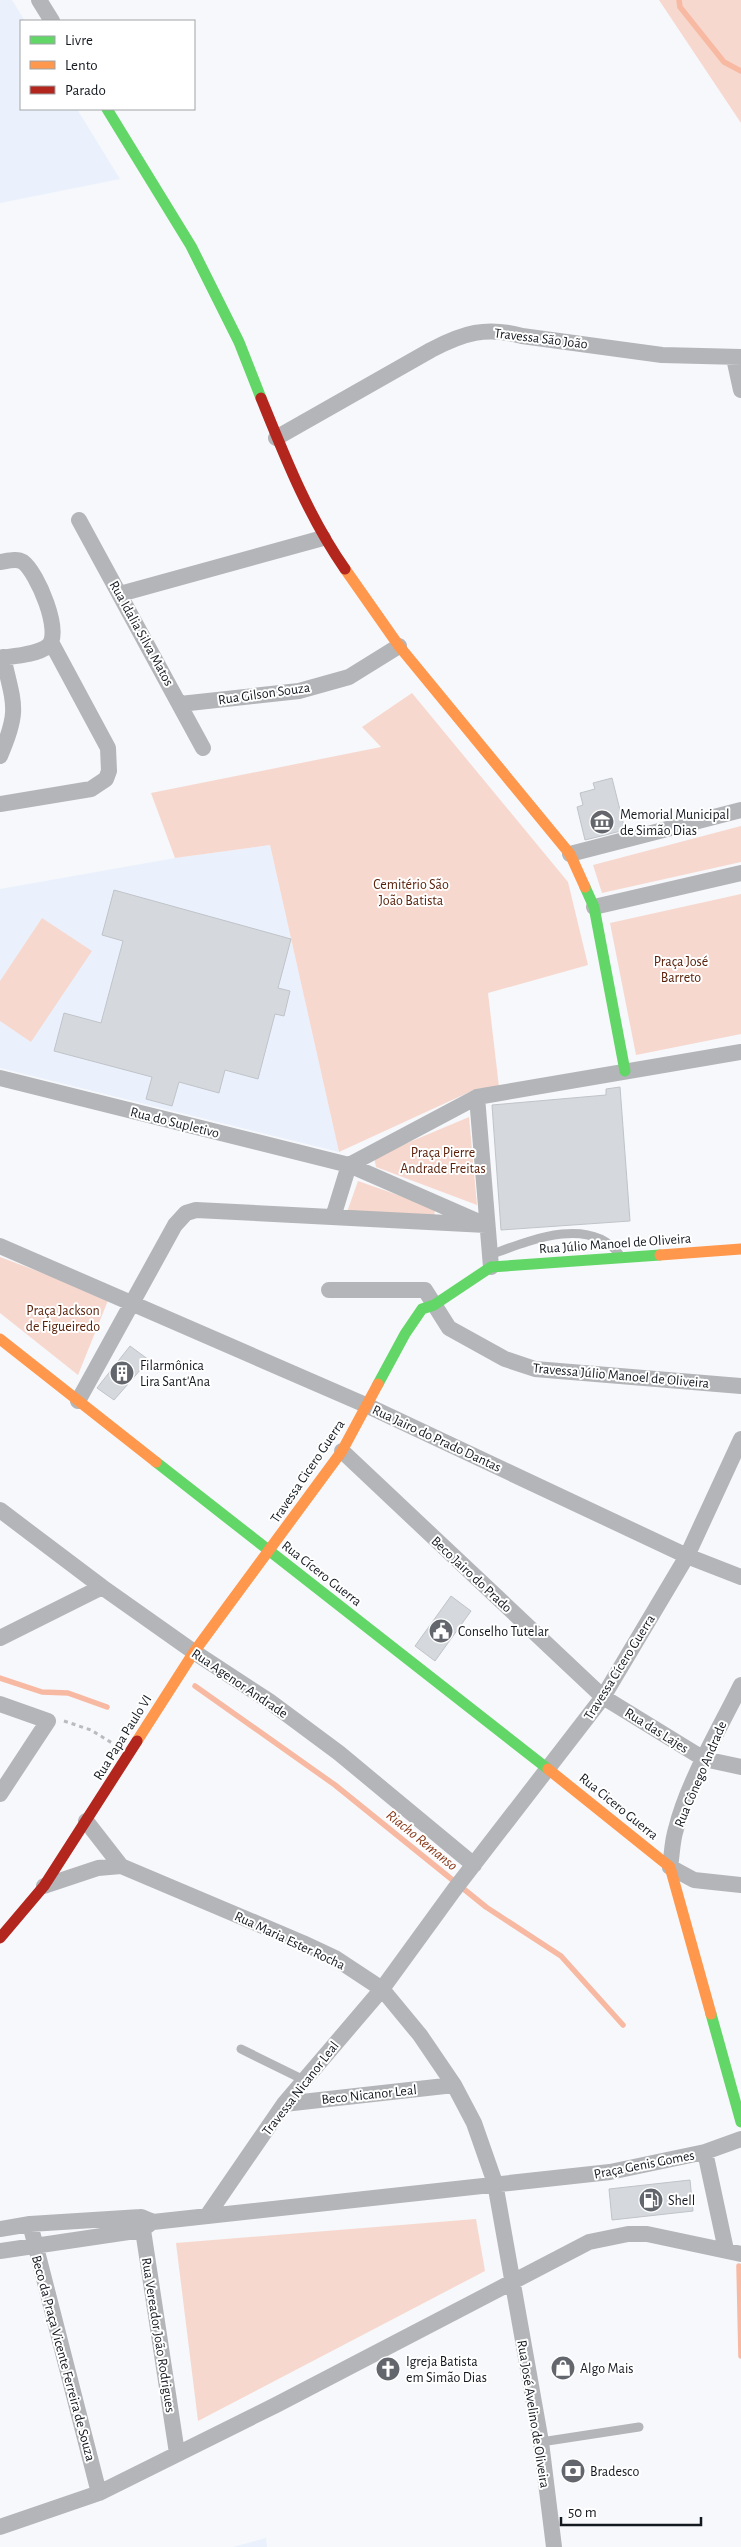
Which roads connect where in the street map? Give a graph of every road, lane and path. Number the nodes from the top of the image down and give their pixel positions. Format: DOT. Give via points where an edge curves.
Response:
graph roads {
  1 [pos="39,0"];
  2 [pos="51,20"];
  3 [pos="108,110"];
  4 [pos="738,357"];
  5 [pos="741,390"];
  6 [pos="276,438"];
  7 [pos="79,520"];
  8 [pos="322,538"];
  9 [pos="0,562"];
  10 [pos="120,594"];
  11 [pos="52,642"];
  12 [pos="399,646"];
  13 [pos="1,658"];
  14 [pos="180,704"];
  15 [pos="203,748"];
  16 [pos="0,756"];
  17 [pos="0,804"];
  18 [pos="741,810"];
  19 [pos="570,854"];
  20 [pos="741,873"];
  21 [pos="594,907"];
  22 [pos="741,1052"];
  23 [pos="625,1070"];
  24 [pos="0,1078"];
  25 [pos="477,1097"];
  26 [pos="349,1165"];
  27 [pos="333,1218"];
  28 [pos="486,1225"];
  29 [pos="0,1246"];
  30 [pos="741,1249"];
  31 [pos="622,1258"];
  32 [pos="490,1261"];
  33 [pos="329,1290"];
  34 [pos="130,1304"];
  35 [pos="434,1305"];
  36 [pos="0,1339"];
  37 [pos="741,1386"];
  38 [pos="78,1402"];
  39 [pos="368,1406"];
  40 [pos="741,1439"];
  41 [pos="342,1451"];
  42 [pos="0,1510"];
  43 [pos="270,1551"];
  44 [pos="687,1556"];
  45 [pos="741,1577"];
  46 [pos="102,1587"];
  47 [pos="0,1638"];
  48 [pos="194,1652"];
  49 [pos="741,1685"];
  50 [pos="603,1697"];
  51 [pos="0,1704"];
  52 [pos="48,1721"];
  53 [pos="128,1754"];
  54 [pos="704,1759"];
  55 [pos="741,1767"];
  56 [pos="548,1769"];
  57 [pos="0,1794"];
  58 [pos="86,1821"];
  59 [pos="121,1866"];
  60 [pos="670,1867"];
  61 [pos="469,1870"];
  62 [pos="741,1885"];
  63 [pos="44,1886"];
  64 [pos="454,1890"];
  65 [pos="0,1938"];
  66 [pos="382,1989"];
  67 [pos="241,2049"];
  68 [pos="304,2080"];
  69 [pos="454,2085"];
  70 [pos="284,2104"];
  71 [pos="741,2122"];
  72 [pos="741,2139"];
  73 [pos="705,2152"];
  74 [pos="495,2183"];
  75 [pos="207,2216"];
  76 [pos="146,2223"];
  77 [pos="30,2224"];
  78 [pos="0,2229"];
  79 [pos="35,2244"];
  80 [pos="0,2251"];
  81 [pos="734,2252"];
  82 [pos="511,2282"];
  83 [pos="639,2426"];
  84 [pos="541,2442"];
  85 [pos="177,2453"];
  86 [pos="99,2493"];
  87 [pos="0,2527"];
  88 [pos="554,2547"];
  1 -- 2 [label="street"];
  3 -- 6 [label="street" via="218,298 239,342"];
  4 -- 5 [label="street"];
  4 -- 6 [label="street, Travessa São João" via="662,354 503,331 471,333 431,350"];
  6 -- 8 [label="street"];
  7 -- 10 [label="street, Rua Idalia Silva Matos"];
  8 -- 10 [label="street"];
  8 -- 12 [label="street"];
  9 -- 11 [label="street" via="22,562 34,578 48,606 54,634"];
  10 -- 14 [label="street, Rua Idalia Silva Matos"];
  11 -- 13 [label="street" via="43,649"];
  11 -- 17 [label="street" via="108,748 109,771 106,779 91,789"];
  12 -- 14 [label="street, Rua Gilson Souza" via="349,677 299,691"];
  12 -- 19 [label="street"];
  13 -- 16 [label="street" via="15,713"];
  14 -- 15 [label="street, Rua Idalia Silva Matos"];
  18 -- 19 [label="street"];
  19 -- 21 [label="street"];
  20 -- 21 [label="street"];
  21 -- 23 [label="street"];
  22 -- 23 [label="street"];
  23 -- 25 [label="street"];
  24 -- 26 [label="street, Rua do Supletivo"];
  25 -- 26 [label="street"];
  25 -- 28 [label="street"];
  26 -- 27 [label="street"];
  26 -- 28 [label="street"];
  27 -- 28 [label="street"];
  27 -- 34 [label="street" via="196,1210 186,1213 175,1225"];
  28 -- 32 [label="street"];
  29 -- 34 [label="street"];
  30 -- 31 [label="street, Rua Júlio Manoel de Oliveira"];
  31 -- 32 [label="street, Rua Júlio Manoel de Oliveira"];
  31 -- 32 [label="lane" via="612,1244 600,1237 576,1234 535,1238"];
  32 -- 35 [label="street"];
  33 -- 35 [label="street, Travessa Júlio Manoel de Oliveira" via="425,1290"];
  34 -- 38 [label="street"];
  34 -- 39 [label="street, Rua Jairo do Prado Dantas"];
  35 -- 37 [label="street, Travessa Júlio Manoel de Oliveira" via="449,1328 519,1365"];
  35 -- 39 [label="street" via="422,1309 409,1327"];
  36 -- 38 [label="street"];
  38 -- 43 [label="street, Rua Cícero Guerra"];
  39 -- 41 [label="street, Travessa Cicero Guerra"];
  39 -- 44 [label="street, Rua Jairo do Prado Dantas"];
  40 -- 44 [label="street, Travessa Cícero Guerra"];
  41 -- 43 [label="street, Travessa Cicero Guerra"];
  41 -- 50 [label="street, Beco Jairo do Prado"];
  42 -- 46 [label="street, Rua Agenor Andrade"];
  43 -- 48 [label="street, Rua Papa Paulo VI"];
  43 -- 56 [label="street, Rua Cícero Guerra"];
  44 -- 45 [label="street, Rua Jairo do Prado Dantas"];
  44 -- 50 [label="street, Travessa Cícero Guerra"];
  46 -- 47 [label="street"];
  46 -- 48 [label="street, Rua Agenor Andrade"];
  48 -- 53 [label="street, Rua Papa Paulo VI"];
  48 -- 61 [label="street, Rua Agenor Andrade" via="269,1701 339,1753"];
  49 -- 54 [label="street, Rua Cônego Andrade"];
  50 -- 54 [label="street, Rua das Lajes"];
  50 -- 56 [label="street, Travessa Cícero Guerra"];
  51 -- 52 [label="street"];
  52 -- 53 [label="path" via="69,1721 91,1730"];
  52 -- 57 [label="street"];
  53 -- 58 [label="street, Rua Papa Paulo VI"];
  54 -- 55 [label="street, Rua das Lajes"];
  54 -- 60 [label="street, Rua Cônego Andrade" via="676,1829"];
  56 -- 60 [label="street, Rua Cicero Guerra"];
  56 -- 61 [label="street, Travessa Cícero Guerra"];
  58 -- 59 [label="street, Rua Maria Ester Rocha"];
  58 -- 63 [label="street, Rua Papa Paulo VI"];
  59 -- 63 [label="street" via="91,1870"];
  59 -- 66 [label="street, Rua Maria Ester Rocha" via="327,1954"];
  60 -- 62 [label="street" via="694,1880"];
  60 -- 71 [label="street"];
  61 -- 64 [label="street, Travessa Cícero Guerra"];
  63 -- 65 [label="street, Rua Papa Paulo VI"];
  64 -- 66 [label="street, Travessa Nicanor Leal"];
  66 -- 68 [label="street, Travessa Nicanor Leal"];
  66 -- 69 [label="street, Rua Maria Ester Rocha" via="420,2035"];
  67 -- 68 [label="lane"];
  68 -- 70 [label="street, Travessa Nicanor Leal"];
  69 -- 70 [label="street, Beco Nicanor Leal"];
  69 -- 74 [label="street, Rua Maria Ester Rocha" via="474,2123"];
  70 -- 75 [label="street, Travessa Nicanor Leal"];
  72 -- 73 [label="street"];
  73 -- 74 [label="street, Praça Genis Gomes" via="610,2172"];
  73 -- 81 [label="street, Praça Genis Gomes"];
  74 -- 75 [label="street, Praça Genis Gomes"];
  74 -- 82 [label="street, Rua José Avelino de Oliveira"];
  75 -- 76 [label="street, Praça Genis Gomes"];
  76 -- 77 [label="street"];
  76 -- 79 [label="street"];
  76 -- 85 [label="street, Rua Vereador João Rodrigues"];
  77 -- 78 [label="street"];
  77 -- 79 [label="street, Beco da Praça Vicente Ferreira de Souza"];
  79 -- 80 [label="street"];
  79 -- 86 [label="street, Beco da Praça Vicente Ferreira de Souza"];
  81 -- 82 [label="street, Praça Genis Gomes" via="648,2234 628,2234 589,2242"];
  82 -- 84 [label="street, Rua José Avelino de Oliveira"];
  82 -- 85 [label="street, Praça Genis Gomes"];
  83 -- 84 [label="lane"];
  84 -- 88 [label="street, Rua José Avelino de Oliveira"];
  85 -- 86 [label="street, Praça Genis Gomes"];
  86 -- 87 [label="street, Praça Genis Gomes"];
}
